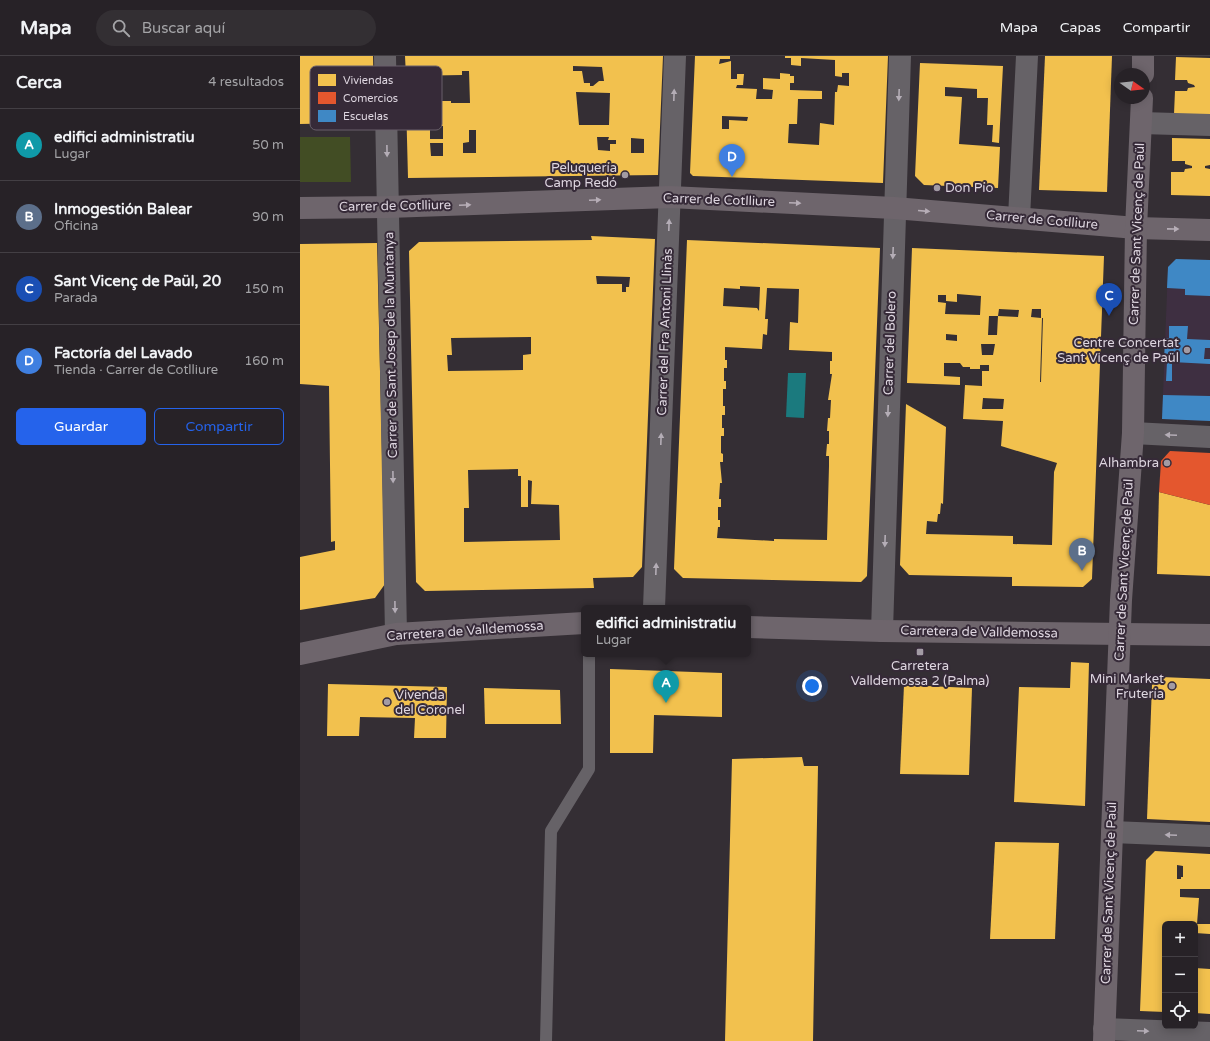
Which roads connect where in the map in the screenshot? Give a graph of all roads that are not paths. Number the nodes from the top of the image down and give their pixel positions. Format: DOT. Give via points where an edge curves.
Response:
graph roads {
  1 [pos="386,56"];
  2 [pos="675,56"];
  3 [pos="900,56"];
  4 [pos="1027,56"];
  5 [pos="1143,56"];
  6 [pos="386,66"];
  7 [pos="1143,68"];
  8 [pos="1142,104"];
  9 [pos="1141,123"];
  10 [pos="1210,125"];
  11 [pos="387,130"];
  12 [pos="670,197"];
  13 [pos="388,207"];
  14 [pos="300,208"];
  15 [pos="894,208"];
  16 [pos="1019,218"];
  17 [pos="1136,228"];
  18 [pos="1210,230"];
  19 [pos="1133,434"];
  20 [pos="1210,437"];
  21 [pos="654,605"];
  22 [pos="581,623"];
  23 [pos="751,627"];
  24 [pos="882,631"];
  25 [pos="1120,633"];
  26 [pos="396,634"];
  27 [pos="1210,635"];
  28 [pos="300,654"];
  29 [pos="589,657"];
  30 [pos="1112,832"];
  31 [pos="1210,836"];
  32 [pos="1210,1033"];
  33 [pos="1104,1035"];
  34 [pos="546,1041"];
  1 -- 6 [label="street, Carrer de Sant Josep de la Muntanya, one-way"];
  12 -- 2 [label="street, Carrer del Fra Antoni Llinàs, one-way"];
  3 -- 15 [label="street, Carrer del Bolero, one-way"];
  4 -- 16 [label="street"];
  5 -- 7 [label="street"];
  8 -- 9 [label="street, Carrer de Sant Vicenç de Paül"];
  9 -- 10 [label="street"];
  9 -- 17 [label="street, Carrer de Sant Vicenç de Paül"];
  11 -- 13 [label="street, Carrer de Sant Josep de la Muntanya, one-way"];
  13 -- 12 [label="street, Carrer de Cotlliure, one-way"];
  12 -- 15 [label="street, Carrer de Cotlliure, one-way"];
  21 -- 12 [label="street, Carrer del Fra Antoni Llinàs, one-way"];
  13 -- 14 [label="street, Carrer de Cotlliure"];
  13 -- 26 [label="street, Carrer de Sant Josep de la Muntanya, one-way"];
  15 -- 16 [label="street, Carrer de Cotlliure, one-way"];
  15 -- 24 [label="street, Carrer del Bolero, one-way"];
  16 -- 17 [label="street, Carrer de Cotlliure"];
  17 -- 18 [label="street, Carrer de Cotlliure, one-way"];
  17 -- 19 [label="street, Carrer de Sant Vicenç de Paül"];
  20 -- 19 [label="street, one-way"];
  19 -- 25 [label="street, Carrer de Sant Vicenç de Paül"];
  22 -- 26 [label="street, Carretera de Valldemossa"];
  23 -- 24 [label="street, Carretera de Valldemossa"];
  24 -- 25 [label="street, Carretera de Valldemossa"];
  25 -- 27 [label="street, Carretera de Valldemossa"];
  25 -- 30 [label="street, Carrer de Sant Vicenç de Paül"];
  26 -- 28 [label="street, Carretera de Valldemossa"];
  29 -- 34 [label="lane" via="589,769 551,831"];
  31 -- 30 [label="street, one-way"];
  30 -- 33 [label="street, Carrer de Sant Vicenç de Paül"];
  33 -- 32 [label="street, one-way"];
}
